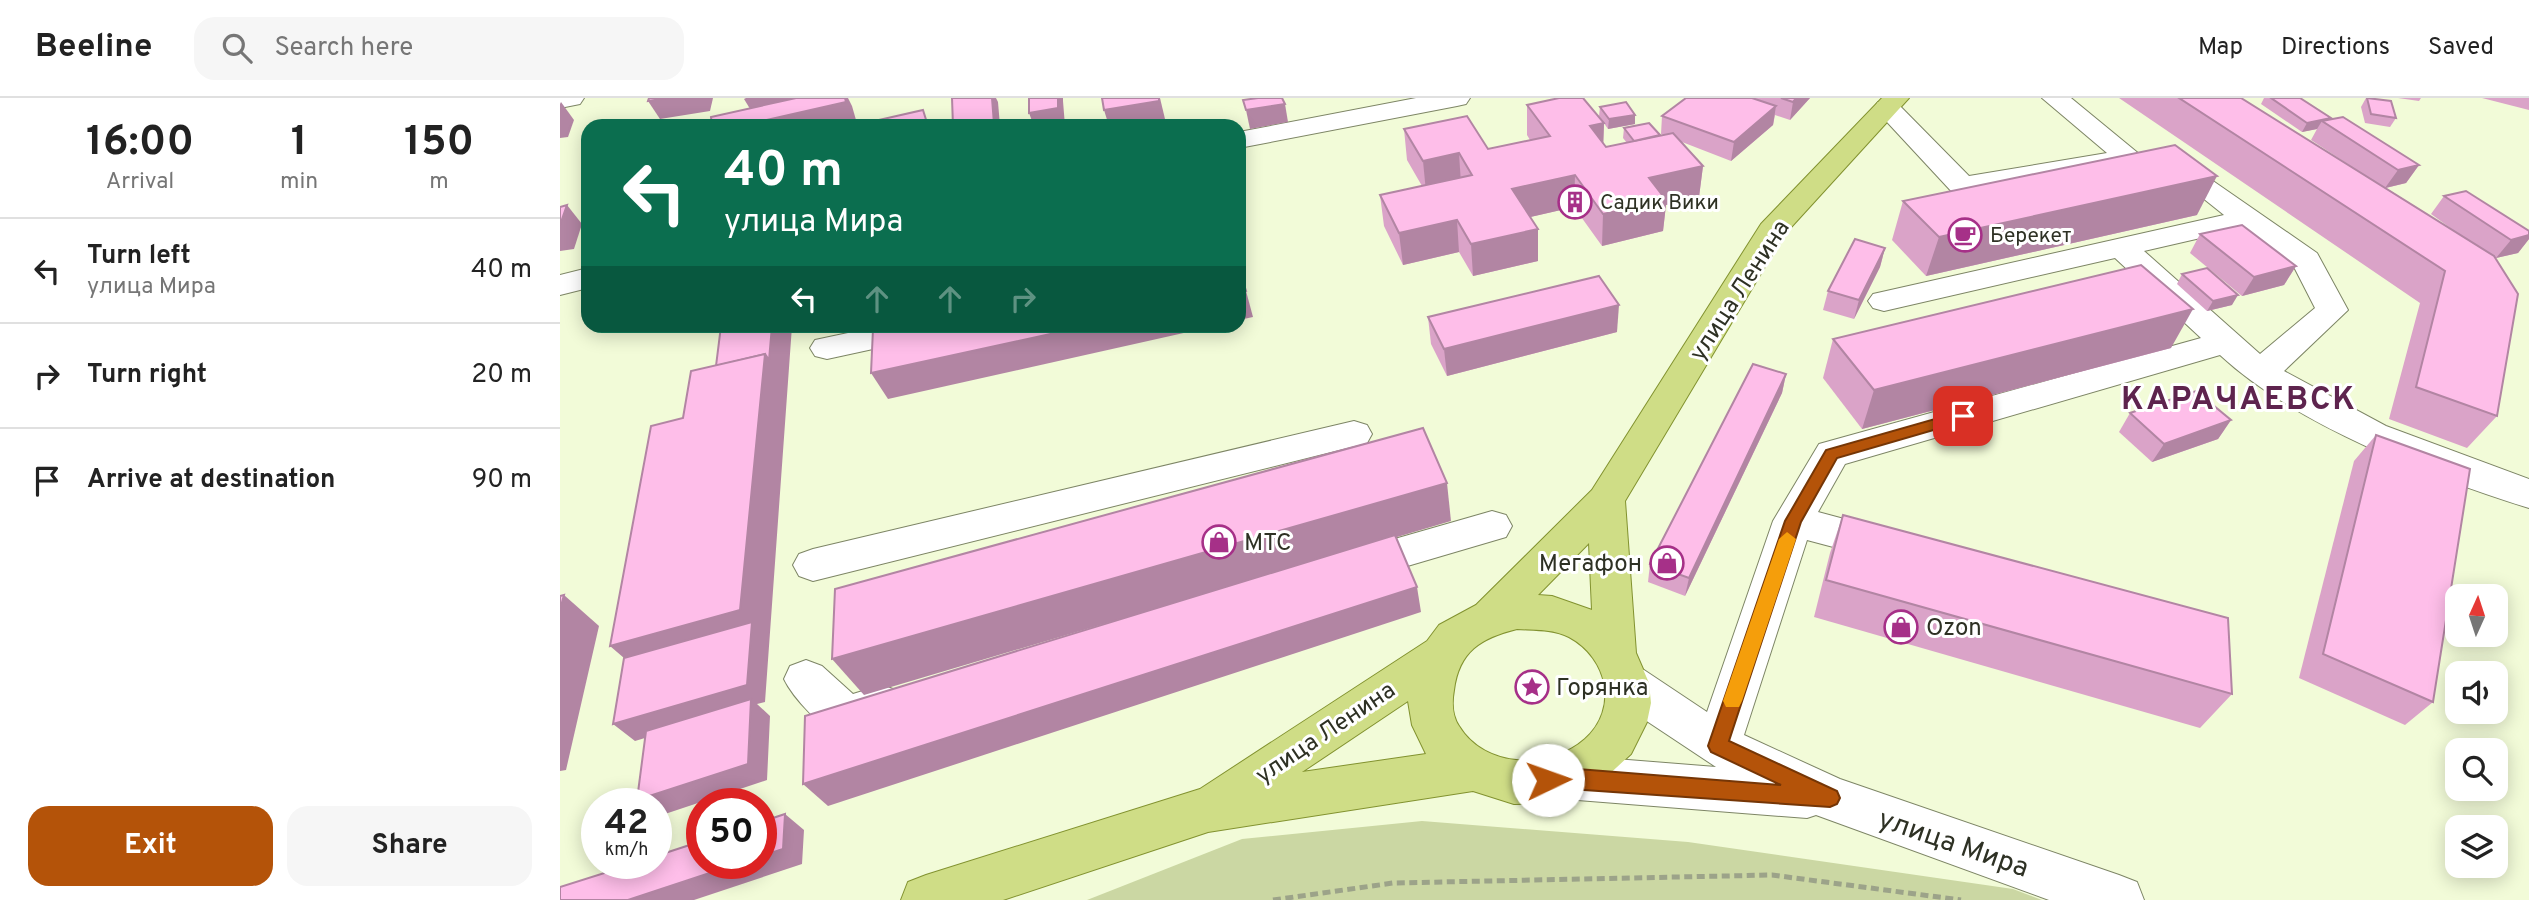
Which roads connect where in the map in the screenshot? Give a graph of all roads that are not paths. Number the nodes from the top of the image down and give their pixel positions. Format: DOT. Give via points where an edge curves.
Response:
graph roads {
  1 [pos="571,98"];
  2 [pos="1457,98"];
  3 [pos="2055,98"];
  4 [pos="560,100"];
  5 [pos="1891,103"];
  6 [pos="1246,139"];
  7 [pos="2203,187"];
  8 [pos="2249,218"];
  9 [pos="2122,247"];
  10 [pos="581,280"];
  11 [pos="560,285"];
  12 [pos="1884,301"];
  13 [pos="897,333"];
  14 [pos="2226,342"];
  15 [pos="827,348"];
  16 [pos="2260,373"];
  17 [pos="1354,434"];
  18 [pos="2529,494"];
  19 [pos="1606,500"];
  20 [pos="1793,521"];
  21 [pos="1492,526"];
  22 [pos="1928,556"];
  23 [pos="813,565"];
  24 [pos="1320,576"];
  25 [pos="1492,616"];
  26 [pos="1441,654"];
  27 [pos="1621,667"];
  28 [pos="806,679"];
  29 [pos="925,692"];
  30 [pos="1718,746"];
  31 [pos="1472,769"];
  32 [pos="1565,777"];
  33 [pos="1830,798"];
  34 [pos="1208,809"];
  35 [pos="926,900"];
  36 [pos="2119,900"];
  1 -- 4 [label="street"];
  2 -- 6 [label="street"];
  3 -- 5 [label="street" via="2130,158 1962,186"];
  5 -- 19 [label="main road, улица Ленина" via="1772,230"];
  7 -- 8 [label="street"];
  8 -- 9 [label="street"];
  8 -- 16 [label="street" via="2306,260 2332,310"];
  9 -- 12 [label="street"];
  9 -- 14 [label="street"];
  10 -- 11 [label="street"];
  13 -- 15 [label="street"];
  14 -- 16 [label="street"];
  14 -- 20 [label="street" via="1832,454"];
  16 -- 18 [label="street" via="2373,435"];
  17 -- 23 [label="street"];
  19 -- 25 [label="main road, улица Ленина"];
  19 -- 27 [label="main road"];
  20 -- 22 [label="street"];
  20 -- 30 [label="street"];
  21 -- 24 [label="street"];
  25 -- 26 [label="main road" via="1463,632"];
  25 -- 27 [label="main road" via="1524,609 1563,614 1593,629"];
  26 -- 31 [label="main road" via="1429,687 1432,719 1447,747"];
  26 -- 34 [label="main road, улица Ленина"];
  27 -- 30 [label="street, улица Мира"];
  27 -- 32 [label="main road" via="1627,715 1613,743 1596,761"];
  28 -- 29 [label="street" via="846,716"];
  30 -- 33 [label="street, улица Мира"];
  31 -- 32 [label="main road" via="1505,781 1531,783"];
  31 -- 34 [label="main road, улица Ленина"];
  32 -- 33 [label="street, улица Мира"];
  33 -- 36 [label="street, улица Мира"];
  34 -- 35 [label="main road, улица Ленина"];
}
